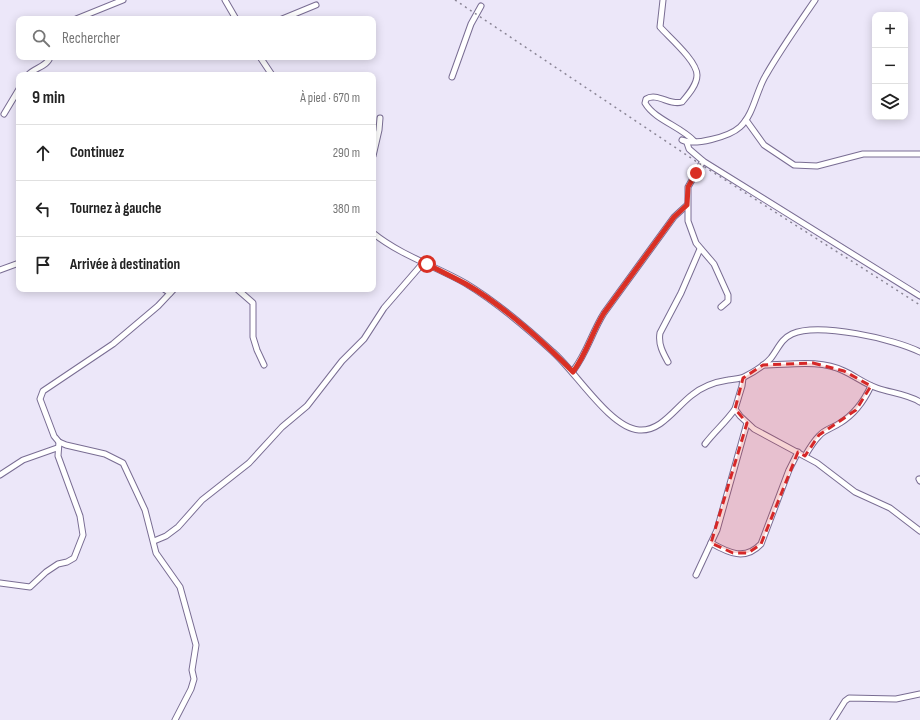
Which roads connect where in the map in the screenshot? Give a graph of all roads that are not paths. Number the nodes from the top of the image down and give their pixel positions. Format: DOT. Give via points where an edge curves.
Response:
graph roads {
  1 [pos="123,0"];
  2 [pos="225,0"];
  3 [pos="663,0"];
  4 [pos="815,0"];
  5 [pos="316,5"];
  6 [pos="481,6"];
  7 [pos="83,16"];
  8 [pos="234,16"];
  9 [pos="289,16"];
  10 [pos="49,60"];
  11 [pos="262,60"];
  12 [pos="30,72"];
  13 [pos="270,72"];
  14 [pos="452,77"];
  15 [pos="16,94"];
  16 [pos="4,114"];
  17 [pos="380,118"];
  18 [pos="746,120"];
  19 [pos="694,141"];
  20 [pos="376,143"];
  21 [pos="920,154"];
  22 [pos="703,160"];
  23 [pos="687,205"];
  24 [pos="376,235"];
  25 [pos="700,249"];
  26 [pos="422,263"];
  27 [pos="16,264"];
  28 [pos="0,270"];
  29 [pos="171,292"];
  30 [pos="241,292"];
  31 [pos="920,296"];
  32 [pos="721,307"];
  33 [pos="920,352"];
  34 [pos="668,362"];
  35 [pos="264,365"];
  36 [pos="763,366"];
  37 [pos="573,372"];
  38 [pos="743,378"];
  39 [pos="871,386"];
  40 [pos="920,402"];
  41 [pos="735,409"];
  42 [pos="747,422"];
  43 [pos="59,442"];
  44 [pos="705,444"];
  45 [pos="57,448"];
  46 [pos="798,452"];
  47 [pos="805,456"];
  48 [pos="0,475"];
  49 [pos="920,531"];
  50 [pos="154,542"];
  51 [pos="711,543"];
  52 [pos="696,574"];
  53 [pos="0,583"];
  54 [pos="920,694"];
  55 [pos="175,720"];
  56 [pos="833,720"];
  1 -- 7 [label="street"];
  2 -- 8 [label="street"];
  3 -- 19 [label="street" via="659,26 684,51 696,70 696,79 682,102 673,103 654,96 646,98 645,103 650,110 685,132"];
  4 -- 18 [label="street" via="766,74"];
  5 -- 9 [label="street"];
  6 -- 14 [label="street" via="471,24"];
  10 -- 12 [label="street"];
  11 -- 13 [label="street"];
  15 -- 16 [label="street"];
  17 -- 20 [label="street"];
  18 -- 19 [label="street" via="739,128 717,138"];
  18 -- 21 [label="street" via="764,145 794,166 817,166 863,154"];
  19 -- 22 [label="street" via="685,141 689,149"];
  22 -- 23 [label="street" via="688,187"];
  22 -- 31 [label="street"];
  23 -- 25 [label="street" via="689,228"];
  23 -- 37 [label="street" via="674,217 604,313 583,358"];
  24 -- 26 [label="street"];
  25 -- 32 [label="street" via="714,264 728,295 728,301"];
  25 -- 34 [label="street" via="660,333 660,347"];
  26 -- 37 [label="street" via="466,284 491,301 553,352"];
  26 -- 50 [label="street" via="371,325 364,339 342,361 306,406 248,463 202,500 178,527"];
  27 -- 28 [label="street"];
  29 -- 43 [label="street" via="113,344 43,391 40,399 54,436"];
  30 -- 35 [label="street" via="253,302 253,337"];
  33 -- 36 [label="street" via="893,342 840,331 805,330 792,334 782,341"];
  36 -- 38 [label="street"];
  36 -- 39 [label="street" via="813,363 826,365 844,371"];
  37 -- 38 [label="street" via="613,418 628,428 638,430 649,430 659,425 706,386"];
  38 -- 41 [label="street"];
  39 -- 40 [label="street" via="910,396"];
  39 -- 47 [label="street" via="864,401 856,410 819,436"];
  41 -- 42 [label="street"];
  41 -- 44 [label="street"];
  42 -- 46 [label="street" via="754,429"];
  42 -- 51 [label="street" via="717,530"];
  43 -- 45 [label="street"];
  43 -- 50 [label="street" via="105,454 122,463 145,510"];
  45 -- 48 [label="street" via="23,460"];
  45 -- 53 [label="street" via="62,470 82,522 83,535 74,558 58,564 30,587"];
  46 -- 47 [label="street"];
  46 -- 51 [label="street" via="758,547 748,553 733,553"];
  47 -- 49 [label="street" via="855,492 890,508"];
  50 -- 55 [label="street" via="160,561 180,587 196,645 191,689"];
  51 -- 52 [label="street"];
  54 -- 56 [label="street" via="896,699 849,698"];
}
